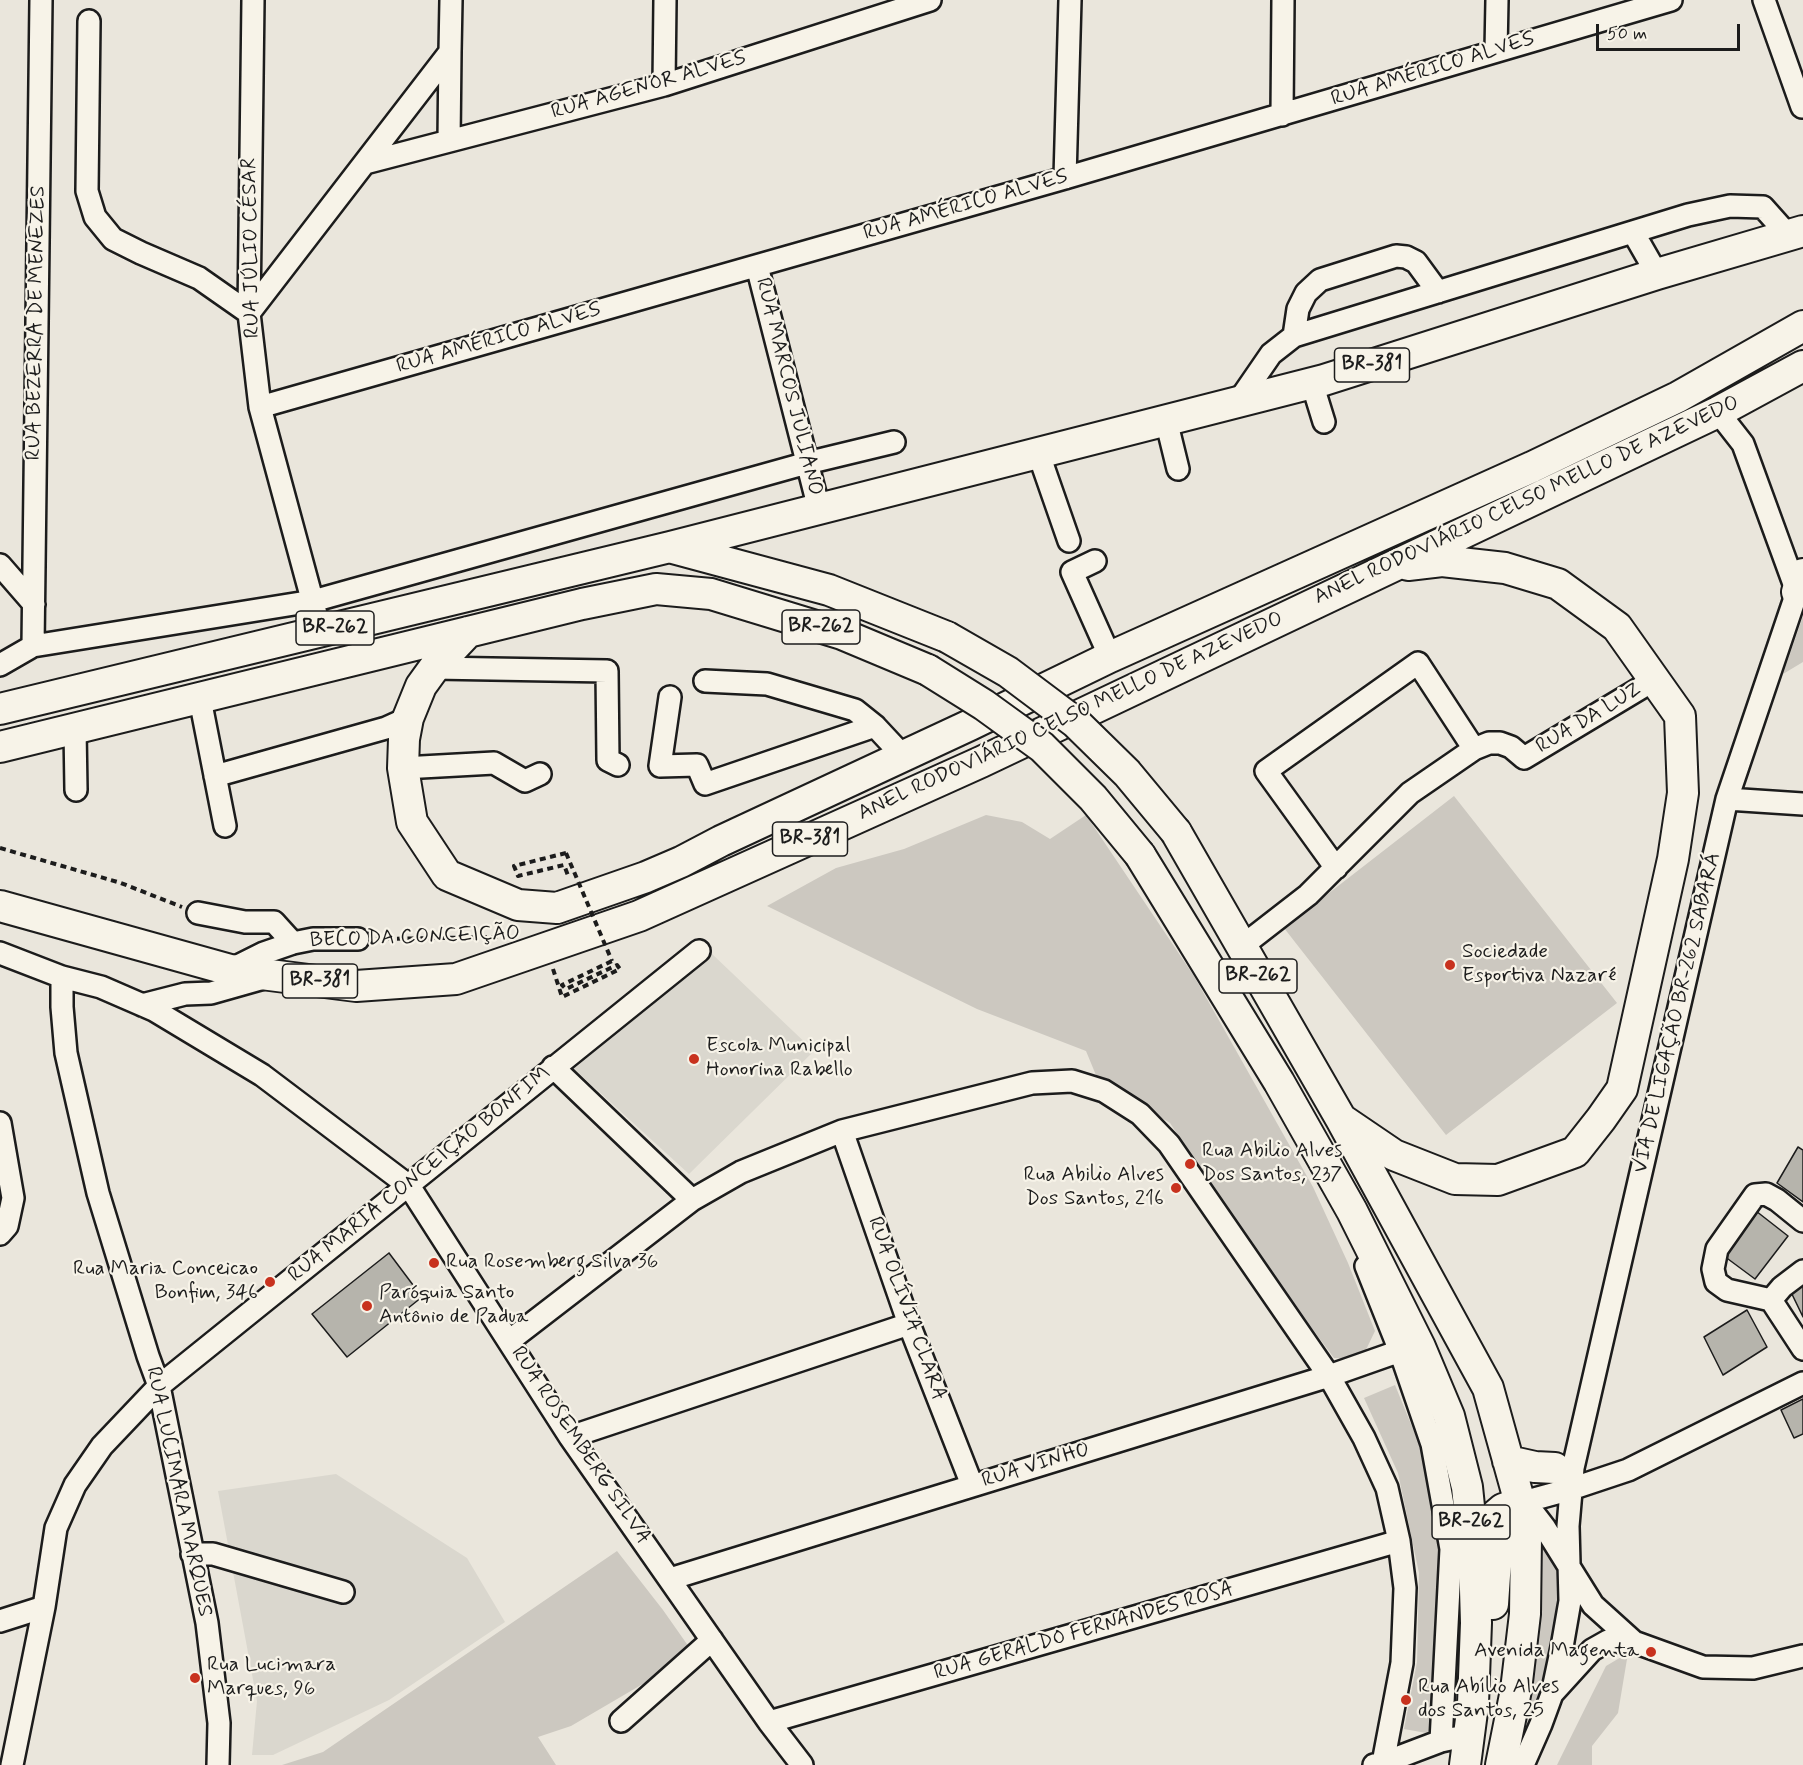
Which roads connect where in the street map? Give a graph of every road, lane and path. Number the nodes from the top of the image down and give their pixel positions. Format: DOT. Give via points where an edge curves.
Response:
graph roads {
  1 [pos="41,0"];
  2 [pos="253,0"];
  3 [pos="451,0"];
  4 [pos="665,0"];
  5 [pos="930,0"];
  6 [pos="1070,0"];
  7 [pos="1283,0"];
  8 [pos="1497,0"];
  9 [pos="1671,0"];
  10 [pos="1764,0"];
  11 [pos="874,9"];
  12 [pos="89,21"];
  13 [pos="1496,51"];
  14 [pos="450,52"];
  15 [pos="664,85"];
  16 [pos="1802,106"];
  17 [pos="1282,115"];
  18 [pos="449,141"];
  19 [pos="364,164"];
  20 [pos="1065,178"];
  21 [pos="1633,232"];
  22 [pos="1796,233"];
  23 [pos="757,266"];
  24 [pos="1657,274"];
  25 [pos="1438,292"];
  26 [pos="249,313"];
  27 [pos="1803,326"];
  28 [pos="1294,336"];
  29 [pos="1803,366"];
  30 [pos="1312,383"];
  31 [pos="1238,402"];
  32 [pos="260,407"];
  33 [pos="1718,412"];
  34 [pos="1166,420"];
  35 [pos="1324,422"];
  36 [pos="894,442"];
  37 [pos="1038,452"];
  38 [pos="807,463"];
  39 [pos="1178,469"];
  40 [pos="819,509"];
  41 [pos="1069,541"];
  42 [pos="670,548"];
  43 [pos="1095,561"];
  44 [pos="0,565"];
  45 [pos="1387,568"];
  46 [pos="1800,583"];
  47 [pos="313,601"];
  48 [pos="34,604"];
  49 [pos="321,632"];
  50 [pos="468,632"];
  51 [pos="33,646"];
  52 [pos="1110,657"];
  53 [pos="0,665"];
  54 [pos="434,668"];
  55 [pos="1654,680"];
  56 [pos="705,681"];
  57 [pos="670,697"];
  58 [pos="200,699"];
  59 [pos="0,709"];
  60 [pos="408,717"];
  61 [pos="875,726"];
  62 [pos="75,729"];
  63 [pos="0,747"];
  64 [pos="1474,750"];
  65 [pos="903,756"];
  66 [pos="618,765"];
  67 [pos="403,768"];
  68 [pos="540,774"];
  69 [pos="215,776"];
  70 [pos="76,790"];
  71 [pos="1727,799"];
  72 [pos="1803,804"];
  73 [pos="225,826"];
  74 [pos="0,848"];
  75 [pos="1336,868"];
  76 [pos="578,901"];
  77 [pos="0,906"];
  78 [pos="198,913"];
  79 [pos="511,937"];
  80 [pos="358,939"];
  81 [pos="293,943"];
  82 [pos="1241,947"];
  83 [pos="547,948"];
  84 [pos="699,951"];
  85 [pos="0,953"];
  86 [pos="230,970"];
  87 [pos="274,975"];
  88 [pos="62,977"];
  89 [pos="142,1005"];
  90 [pos="553,1067"];
  91 [pos="1341,1119"];
  92 [pos="0,1123"];
  93 [pos="843,1131"];
  94 [pos="409,1186"];
  95 [pos="692,1200"];
  96 [pos="1352,1210"];
  97 [pos="1803,1221"];
  98 [pos="0,1234"];
  99 [pos="1803,1271"];
  100 [pos="1771,1300"];
  101 [pos="909,1324"];
  102 [pos="509,1341"];
  103 [pos="1801,1346"];
  104 [pos="1400,1351"];
  105 [pos="1329,1376"];
  106 [pos="1803,1383"];
  107 [pos="159,1386"];
  108 [pos="570,1437"];
  109 [pos="1508,1461"];
  110 [pos="1563,1479"];
  111 [pos="972,1485"];
  112 [pos="1520,1503"];
  113 [pos="1399,1541"];
  114 [pos="192,1554"];
  115 [pos="1569,1568"];
  116 [pos="670,1579"];
  117 [pos="343,1592"];
  118 [pos="44,1607"];
  119 [pos="0,1621"];
  120 [pos="712,1640"];
  121 [pos="1634,1642"];
  122 [pos="1803,1656"];
  123 [pos="1552,1694"];
  124 [pos="1473,1704"];
  125 [pos="621,1721"];
  126 [pos="769,1722"];
  127 [pos="1470,1733"];
  128 [pos="1442,1741"];
  129 [pos="1378,1764"];
  130 [pos="12,1765"];
  131 [pos="218,1765"];
  132 [pos="802,1765"];
  133 [pos="1465,1765"];
  134 [pos="1501,1765"];
  135 [pos="1523,1765"];
  1 -- 48 [label="street, RUA BEZERRA DE MENEZES"];
  2 -- 26 [label="street, RUA JÚLIO CÉSAR"];
  3 -- 14 [label="street"];
  4 -- 15 [label="street"];
  5 -- 11 [label="street, RUA AGENOR ALVES"];
  6 -- 20 [label="street"];
  7 -- 17 [label="street"];
  8 -- 13 [label="street"];
  9 -- 13 [label="street, RUA AMÉRICO ALVES"];
  10 -- 16 [label="street"];
  11 -- 15 [label="street, RUA AGENOR ALVES"];
  12 -- 26 [label="street" via="87,191 95,217 113,239 199,278"];
  13 -- 17 [label="street, RUA AMÉRICO ALVES"];
  14 -- 18 [label="street"];
  14 -- 19 [label="street"];
  15 -- 18 [label="street, RUA AGENOR ALVES"];
  17 -- 20 [label="street, RUA AMÉRICO ALVES"];
  18 -- 19 [label="street, RUA AGENOR ALVES"];
  19 -- 26 [label="street"];
  20 -- 23 [label="street, RUA AMÉRICO ALVES"];
  21 -- 22 [label="street" via="1730,206 1763,207"];
  21 -- 24 [label="street"];
  21 -- 25 [label="street"];
  22 -- 24 [label="highway, BR-381"];
  23 -- 32 [label="street, RUA AMÉRICO ALVES"];
  23 -- 38 [label="street, RUA MARCOS JULIANO"];
  24 -- 30 [label="highway, BR-381"];
  25 -- 28 [label="street"];
  25 -- 28 [label="street" via="1416,262 1396,256 1320,280 1306,293 1298,309"];
  26 -- 32 [label="street, RUA JÚLIO CÉSAR"];
  27 -- 52 [label="highway" via="1678,398"];
  28 -- 31 [label="street" via="1270,354"];
  29 -- 33 [label="highway, ANEL RODOVIÁRIO CELSO MELLO DE AZEVEDO / BR-381"];
  30 -- 31 [label="highway, BR-381"];
  30 -- 35 [label="street"];
  31 -- 34 [label="highway, BR-381"];
  32 -- 47 [label="street, RUA JÚLIO CÉSAR"];
  33 -- 45 [label="highway, ANEL RODOVIÁRIO CELSO MELLO DE AZEVEDO / BR-381"];
  33 -- 46 [label="street" via="1743,444"];
  34 -- 37 [label="highway, BR-381"];
  34 -- 39 [label="street"];
  36 -- 38 [label="street"];
  37 -- 40 [label="highway, BR-381"];
  37 -- 41 [label="street"];
  38 -- 40 [label="street, RUA MARCOS JULIANO"];
  38 -- 47 [label="street"];
  40 -- 42 [label="highway, BR-381"];
  42 -- 49 [label="highway, BR-262"];
  42 -- 82 [label="highway, BR-262, bridge" via="829,590 947,637 1008,672 1076,723 1127,773 1176,832"];
  43 -- 52 [label="street" via="1072,572"];
  44 -- 48 [label="street"];
  45 -- 55 [label="highway" via="1442,561 1505,568 1558,584 1617,627"];
  45 -- 83 [label="highway, ANEL RODOVIÁRIO CELSO MELLO DE AZEVEDO / BR-381" via="981,762 639,916"];
  46 -- 71 [label="street, VIA DE LIGAÇÃO BR-262 SABARÁ"];
  47 -- 49 [label="street, RUA JÚLIO CÉSAR"];
  47 -- 51 [label="street"];
  48 -- 51 [label="street, RUA BEZERRA DE MENEZES"];
  49 -- 59 [label="highway, BR-262"];
  50 -- 54 [label="highway"];
  50 -- 58 [label="highway, BR-262"];
  50 -- 96 [label="highway, BR-262, bridge" via="656,589 711,594 842,634 928,670 984,705 1042,747 1093,798 1140,855"];
  51 -- 53 [label="street"];
  52 -- 65 [label="highway"];
  54 -- 60 [label="highway" via="421,686"];
  54 -- 66 [label="street" via="608,670 608,760"];
  55 -- 64 [label="street, RUA DA LUZ" via="1524,758 1500,743"];
  55 -- 91 [label="highway" via="1680,716 1683,793 1622,1089 1601,1119 1575,1152 1498,1180 1455,1179 1394,1155"];
  56 -- 61 [label="street" via="766,684 855,710"];
  57 -- 61 [label="street" via="660,766 697,765 705,784"];
  58 -- 62 [label="highway, BR-262"];
  58 -- 69 [label="street"];
  60 -- 67 [label="highway"];
  60 -- 69 [label="street" via="386,728"];
  61 -- 65 [label="street"];
  62 -- 63 [label="highway, BR-262"];
  62 -- 70 [label="street"];
  64 -- 75 [label="street" via="1410,793"];
  64 -- 75 [label="street" via="1418,663 1266,771"];
  65 -- 76 [label="highway" via="646,877"];
  67 -- 68 [label="street" via="494,763 525,781"];
  67 -- 76 [label="highway" via="412,822 447,875 518,904 557,908"];
  69 -- 73 [label="street"];
  71 -- 72 [label="street"];
  71 -- 110 [label="street, VIA DE LIGAÇÃO BR-262 SABARÁ" via="1580,1439"];
  74 -- 78 [label="path" via="121,884"];
  75 -- 82 [label="street" via="1281,918"];
  76 -- 83 [label="path, bridge" via="564,865 518,876 514,866 566,853 612,960 562,985 566,989 617,965 620,969 562,997"];
  77 -- 86 [label="highway, ANEL RODOVIÁRIO CELSO MELLO DE AZEVEDO / BR-381"];
  78 -- 81 [label="street, BECO DA CONCEIÇÃO" via="245,922 274,922"];
  79 -- 80 [label="path, BECO DA CONCEIÇÃO"];
  80 -- 81 [label="street, BECO DA CONCEIÇÃO"];
  81 -- 86 [label="street, BECO DA CONCEIÇÃO"];
  82 -- 91 [label="highway, BR-262"];
  83 -- 87 [label="highway, ANEL RODOVIÁRIO CELSO MELLO DE AZEVEDO / BR-381" via="456,979 356,986"];
  84 -- 90 [label="street, RUA MARIA CONCEIÇÃO BONFIM"];
  85 -- 88 [label="street, RUA ROSEMBERG SILVA"];
  86 -- 87 [label="highway, ANEL RODOVIÁRIO CELSO MELLO DE AZEVEDO / BR-381"];
  87 -- 89 [label="street" via="211,993 185,994"];
  88 -- 89 [label="street, RUA ROSEMBERG SILVA" via="101,987"];
  88 -- 107 [label="street, RUA LUCIMARA MARQUES" via="66,1053 98,1193"];
  89 -- 94 [label="street, RUA ROSEMBERG SILVA" via="262,1075"];
  90 -- 94 [label="street, RUA MARIA CONCEIÇÃO BONFIM"];
  90 -- 95 [label="street"];
  91 -- 109 [label="highway, BR-262" via="1488,1388"];
  92 -- 98 [label="street" via="13,1198 7,1226"];
  93 -- 95 [label="street" via="741,1172"];
  93 -- 101 [label="street, RUA OLÍVIA CLARA"];
  93 -- 105 [label="street" via="1032,1083 1072,1081 1104,1091 1140,1114 1169,1144"];
  94 -- 102 [label="street, RUA ROSEMBERG SILVA"];
  94 -- 107 [label="street, RUA MARIA CONCEIÇÃO BONFIM"];
  95 -- 102 [label="street"];
  96 -- 104 [label="street" via="1368,1273"];
  96 -- 124 [label="highway, BR-262" via="1420,1347 1449,1416 1467,1487 1476,1623"];
  97 -- 100 [label="street" via="1766,1194 1755,1195 1717,1249 1713,1269 1716,1282 1727,1290"];
  99 -- 100 [label="street"];
  100 -- 103 [label="street"];
  101 -- 108 [label="street"];
  101 -- 111 [label="street, RUA OLÍVIA CLARA"];
  102 -- 108 [label="street, RUA ROSEMBERG SILVA"];
  104 -- 105 [label="street, RUA VINHO"];
  104 -- 128 [label="street" via="1432,1444 1451,1550"];
  105 -- 111 [label="street, RUA VINHO"];
  105 -- 113 [label="street" via="1387,1488"];
  106 -- 110 [label="street" via="1628,1470"];
  107 -- 114 [label="street, RUA LUCIMARA MARQUES"];
  107 -- 118 [label="street, RUA MARIA CONCEIÇÃO BONFIM" via="102,1446 75,1485 56,1528"];
  108 -- 116 [label="street, RUA ROSEMBERG SILVA"];
  109 -- 110 [label="highway"];
  109 -- 112 [label="highway, BR-262"];
  110 -- 112 [label="street"];
  110 -- 115 [label="street"];
  111 -- 116 [label="street, RUA VINHO"];
  112 -- 115 [label="street" via="1545,1528"];
  112 -- 124 [label="highway" via="1500,1510 1496,1517 1494,1597"];
  112 -- 134 [label="highway, BR-262" via="1526,1538 1525,1614 1516,1690"];
  113 -- 126 [label="street, RUA GERALDO FERNANDES ROSA"];
  113 -- 129 [label="street" via="1405,1588 1402,1663"];
  114 -- 117 [label="street" via="213,1554"];
  114 -- 131 [label="street, RUA LUCIMARA MARQUES" via="207,1623 218,1712"];
  115 -- 121 [label="street" via="1593,1605"];
  115 -- 123 [label="street" via="1570,1601"];
  116 -- 120 [label="street, RUA ROSEMBERG SILVA"];
  118 -- 119 [label="street"];
  118 -- 130 [label="street, RUA MARIA CONCEIÇÃO BONFIM"];
  120 -- 125 [label="street"];
  120 -- 126 [label="street, RUA ROSEMBERG SILVA"];
  121 -- 122 [label="street" via="1703,1667 1753,1668"];
  121 -- 123 [label="street" via="1608,1641 1592,1650"];
  123 -- 135 [label="street"];
  124 -- 127 [label="highway, BR-262"];
  126 -- 132 [label="street, RUA ROSEMBERG SILVA"];
  127 -- 128 [label="street"];
  127 -- 133 [label="highway, BR-262"];
  128 -- 129 [label="street"];
}
